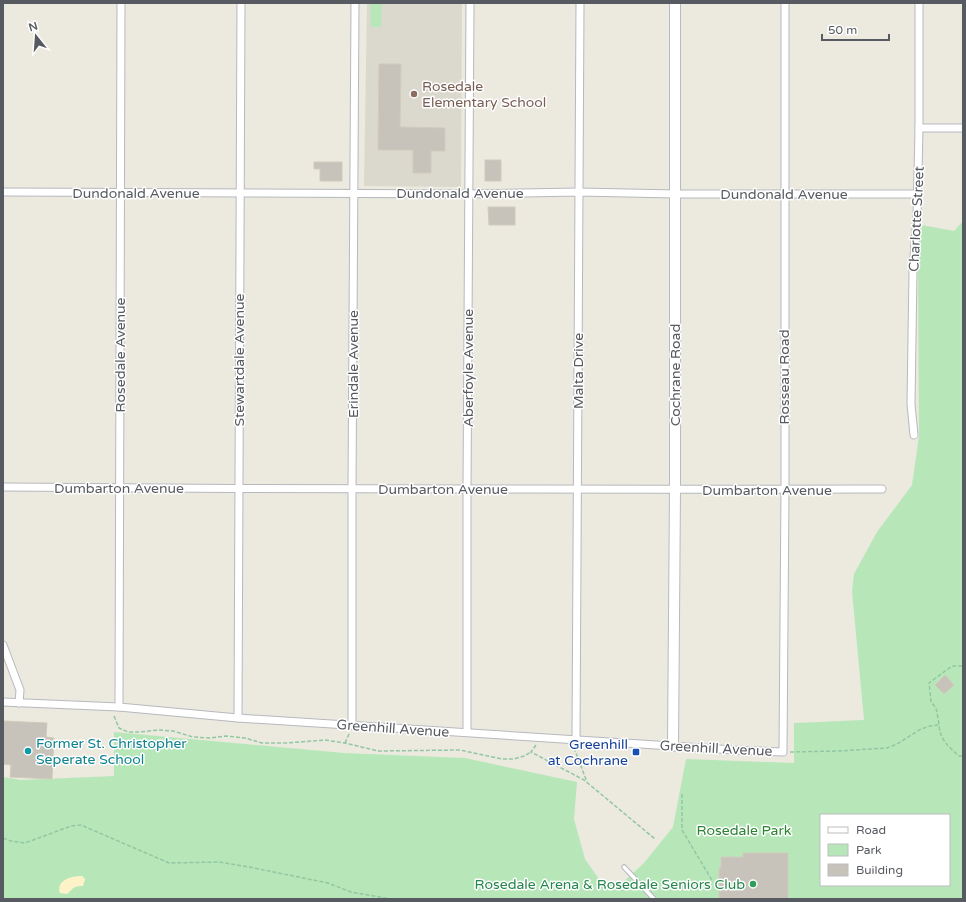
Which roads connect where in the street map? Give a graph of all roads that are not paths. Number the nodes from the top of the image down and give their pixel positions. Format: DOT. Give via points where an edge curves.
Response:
graph roads {
  1 [pos="121,3"];
  2 [pos="241,3"];
  3 [pos="355,3"];
  4 [pos="470,3"];
  5 [pos="580,3"];
  6 [pos="675,3"];
  7 [pos="785,3"];
  8 [pos="919,3"];
  9 [pos="919,128"];
  10 [pos="963,128"];
  11 [pos="3,192"];
  12 [pos="120,192"];
  13 [pos="579,192"];
  14 [pos="240,193"];
  15 [pos="354,193"];
  16 [pos="469,194"];
  17 [pos="676,194"];
  18 [pos="784,194"];
  19 [pos="918,194"];
  20 [pos="914,434"];
  21 [pos="3,487"];
  22 [pos="120,488"];
  23 [pos="239,488"];
  24 [pos="352,488"];
  25 [pos="467,489"];
  26 [pos="578,489"];
  27 [pos="882,489"];
  28 [pos="675,490"];
  29 [pos="785,490"];
  30 [pos="3,645"];
  31 [pos="3,702"];
  32 [pos="19,703"];
  33 [pos="119,707"];
  34 [pos="238,718"];
  35 [pos="352,725"];
  36 [pos="467,732"];
  37 [pos="576,740"];
  38 [pos="673,746"];
  39 [pos="783,752"];
  40 [pos="624,867"];
  41 [pos="654,899"];
  1 -- 12 [label="street, Rosedale Avenue"];
  2 -- 14 [label="street, Stewartdale Avenue"];
  3 -- 15 [label="street, Erindale Avenue"];
  4 -- 16 [label="street, Aberfoyle Avenue"];
  5 -- 13 [label="street, Malta Drive"];
  6 -- 17 [label="street, Cochrane Road"];
  7 -- 18 [label="street, Rosseau Road"];
  8 -- 9 [label="street, Charlotte Street"];
  9 -- 10 [label="street"];
  9 -- 19 [label="street, Charlotte Street"];
  11 -- 12 [label="street, Dundonald Avenue"];
  12 -- 14 [label="street, Dundonald Avenue"];
  12 -- 22 [label="street, Rosedale Avenue"];
  13 -- 16 [label="street, Dundonald Avenue"];
  13 -- 17 [label="street, Dundonald Avenue"];
  13 -- 26 [label="street, Malta Drive"];
  14 -- 15 [label="street, Dundonald Avenue"];
  14 -- 23 [label="street, Stewartdale Avenue"];
  15 -- 16 [label="street, Dundonald Avenue"];
  15 -- 24 [label="street, Erindale Avenue"];
  16 -- 25 [label="street, Aberfoyle Avenue"];
  17 -- 18 [label="street, Dundonald Avenue"];
  17 -- 28 [label="street, Cochrane Road"];
  18 -- 19 [label="street, Dundonald Avenue"];
  18 -- 29 [label="street, Rosseau Road"];
  19 -- 20 [label="street, Charlotte Street" via="913,279 911,404"];
  21 -- 22 [label="street, Dumbarton Avenue"];
  22 -- 23 [label="street, Dumbarton Avenue"];
  22 -- 33 [label="street, Rosedale Avenue"];
  23 -- 24 [label="street, Dumbarton Avenue"];
  23 -- 34 [label="street, Stewartdale Avenue"];
  24 -- 25 [label="street, Dumbarton Avenue"];
  24 -- 35 [label="street, Erindale Avenue"];
  25 -- 26 [label="street, Dumbarton Avenue"];
  25 -- 36 [label="street, Aberfoyle Avenue"];
  26 -- 28 [label="street, Dumbarton Avenue"];
  26 -- 37 [label="street, Malta Drive"];
  27 -- 29 [label="street, Dumbarton Avenue"];
  28 -- 29 [label="street, Dumbarton Avenue"];
  28 -- 38 [label="street, Cochrane Road"];
  29 -- 39 [label="street, Rosseau Road"];
  30 -- 32 [label="street" via="20,690"];
  31 -- 32 [label="street, Greenhill Avenue"];
  32 -- 33 [label="street, Greenhill Avenue"];
  33 -- 34 [label="street, Greenhill Avenue"];
  34 -- 35 [label="street, Greenhill Avenue"];
  35 -- 36 [label="street, Greenhill Avenue"];
  36 -- 37 [label="street, Greenhill Avenue"];
  37 -- 38 [label="street, Greenhill Avenue"];
  38 -- 39 [label="street, Greenhill Avenue"];
  40 -- 41 [label="lane"];
}
